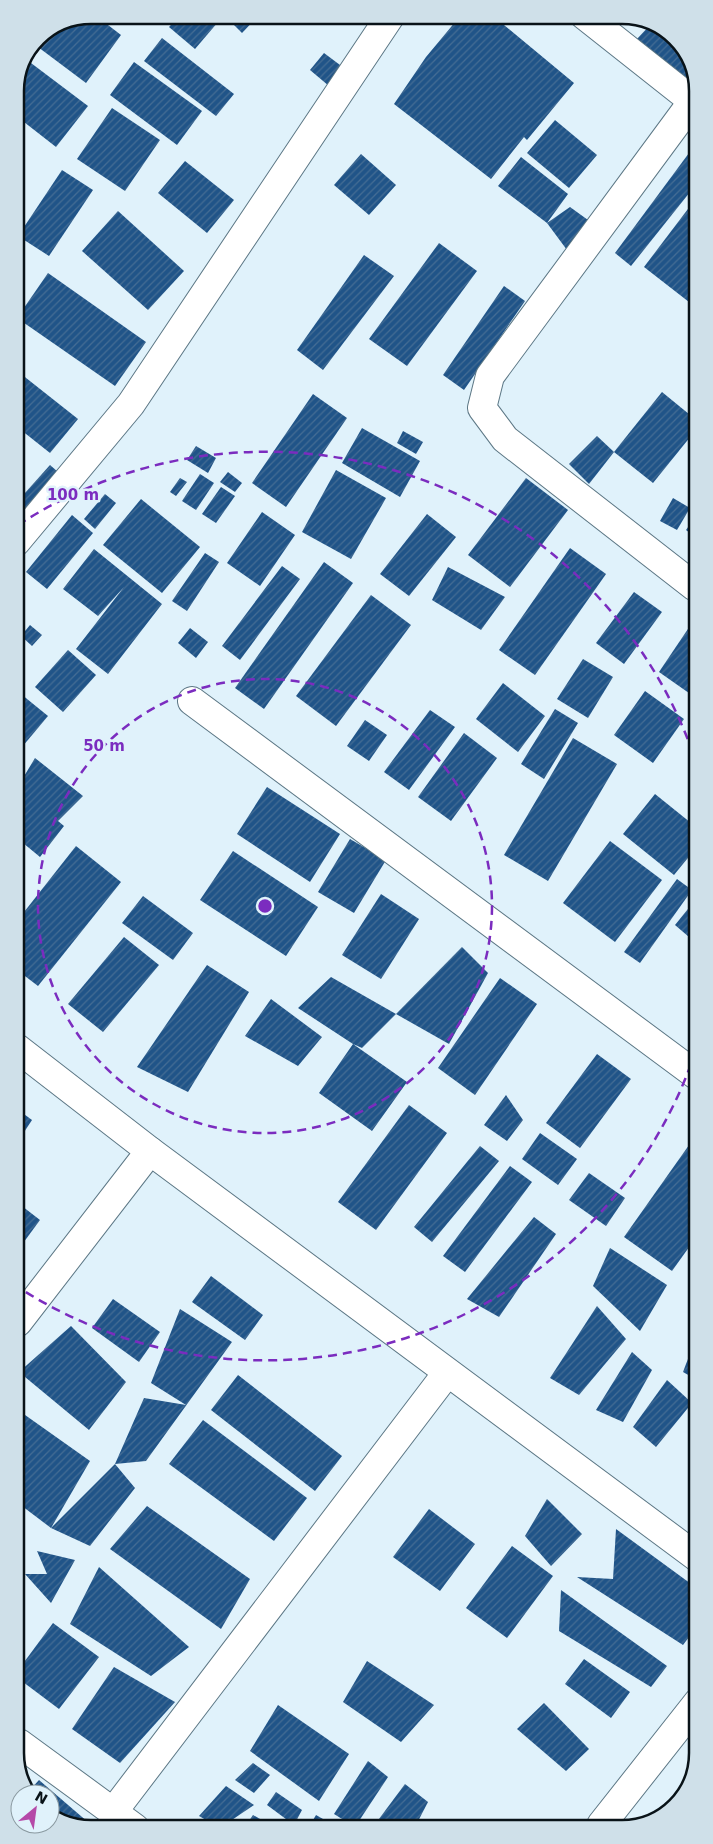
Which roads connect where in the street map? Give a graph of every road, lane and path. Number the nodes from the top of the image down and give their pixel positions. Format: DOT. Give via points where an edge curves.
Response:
graph roads {
  1 [pos="384,24"];
  2 [pos="596,24"];
  3 [pos="689,97"];
  4 [pos="689,108"];
  5 [pos="24,532"];
  6 [pos="689,582"];
  7 [pos="192,701"];
  8 [pos="24,1053"];
  9 [pos="689,1070"];
  10 [pos="150,1152"];
  11 [pos="24,1314"];
  12 [pos="447,1373"];
  13 [pos="689,1551"];
  14 [pos="689,1713"];
  15 [pos="24,1747"];
  16 [pos="113,1812"];
  17 [pos="124,1820"];
  18 [pos="605,1820"];
  1 -- 5 [label="street" via="131,404"];
  2 -- 3 [label="street"];
  4 -- 6 [label="street" via="490,376 482,408 505,439"];
  7 -- 9 [label="street"];
  8 -- 10 [label="street"];
  10 -- 11 [label="street"];
  10 -- 12 [label="street"];
  12 -- 13 [label="street"];
  12 -- 16 [label="street"];
  14 -- 18 [label="street"];
  15 -- 16 [label="street"];
  16 -- 17 [label="street"];
}
